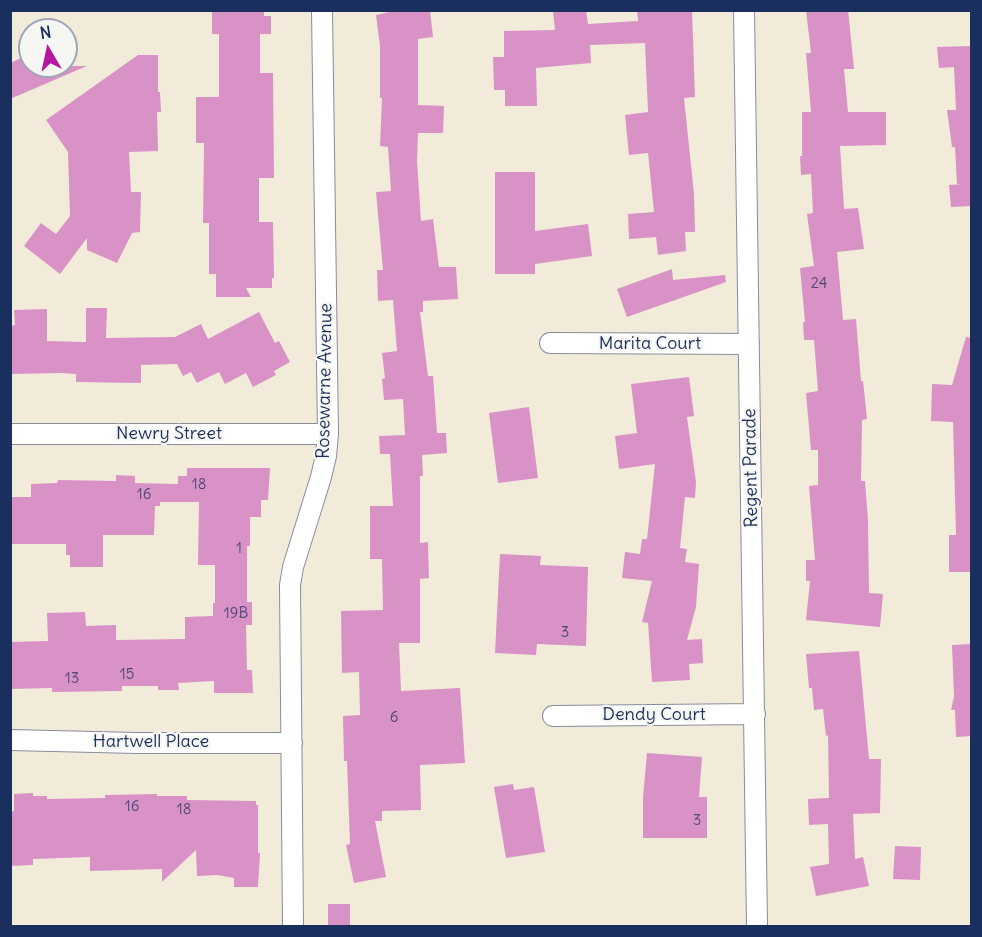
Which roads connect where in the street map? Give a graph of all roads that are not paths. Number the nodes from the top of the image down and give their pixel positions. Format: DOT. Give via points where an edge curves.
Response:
graph roads {
  1 [pos="322,10"];
  2 [pos="744,10"];
  3 [pos="550,343"];
  4 [pos="749,344"];
  5 [pos="10,434"];
  6 [pos="328,434"];
  7 [pos="755,714"];
  8 [pos="553,716"];
  9 [pos="10,740"];
  10 [pos="292,743"];
  11 [pos="293,927"];
  12 [pos="757,927"];
  1 -- 6 [label="street, Rosewarne Avenue"];
  2 -- 4 [label="street, Regent Parade"];
  3 -- 4 [label="street, Marita Court"];
  4 -- 7 [label="street, Regent Parade"];
  5 -- 6 [label="street, Newry Street"];
  6 -- 10 [label="street, Rosewarne Avenue" via="321,477 290,585"];
  7 -- 8 [label="street, Dendy Court"];
  7 -- 12 [label="street, Regent Parade"];
  9 -- 10 [label="street, Hartwell Place"];
  10 -- 11 [label="street, Rosewarne Avenue"];
}
